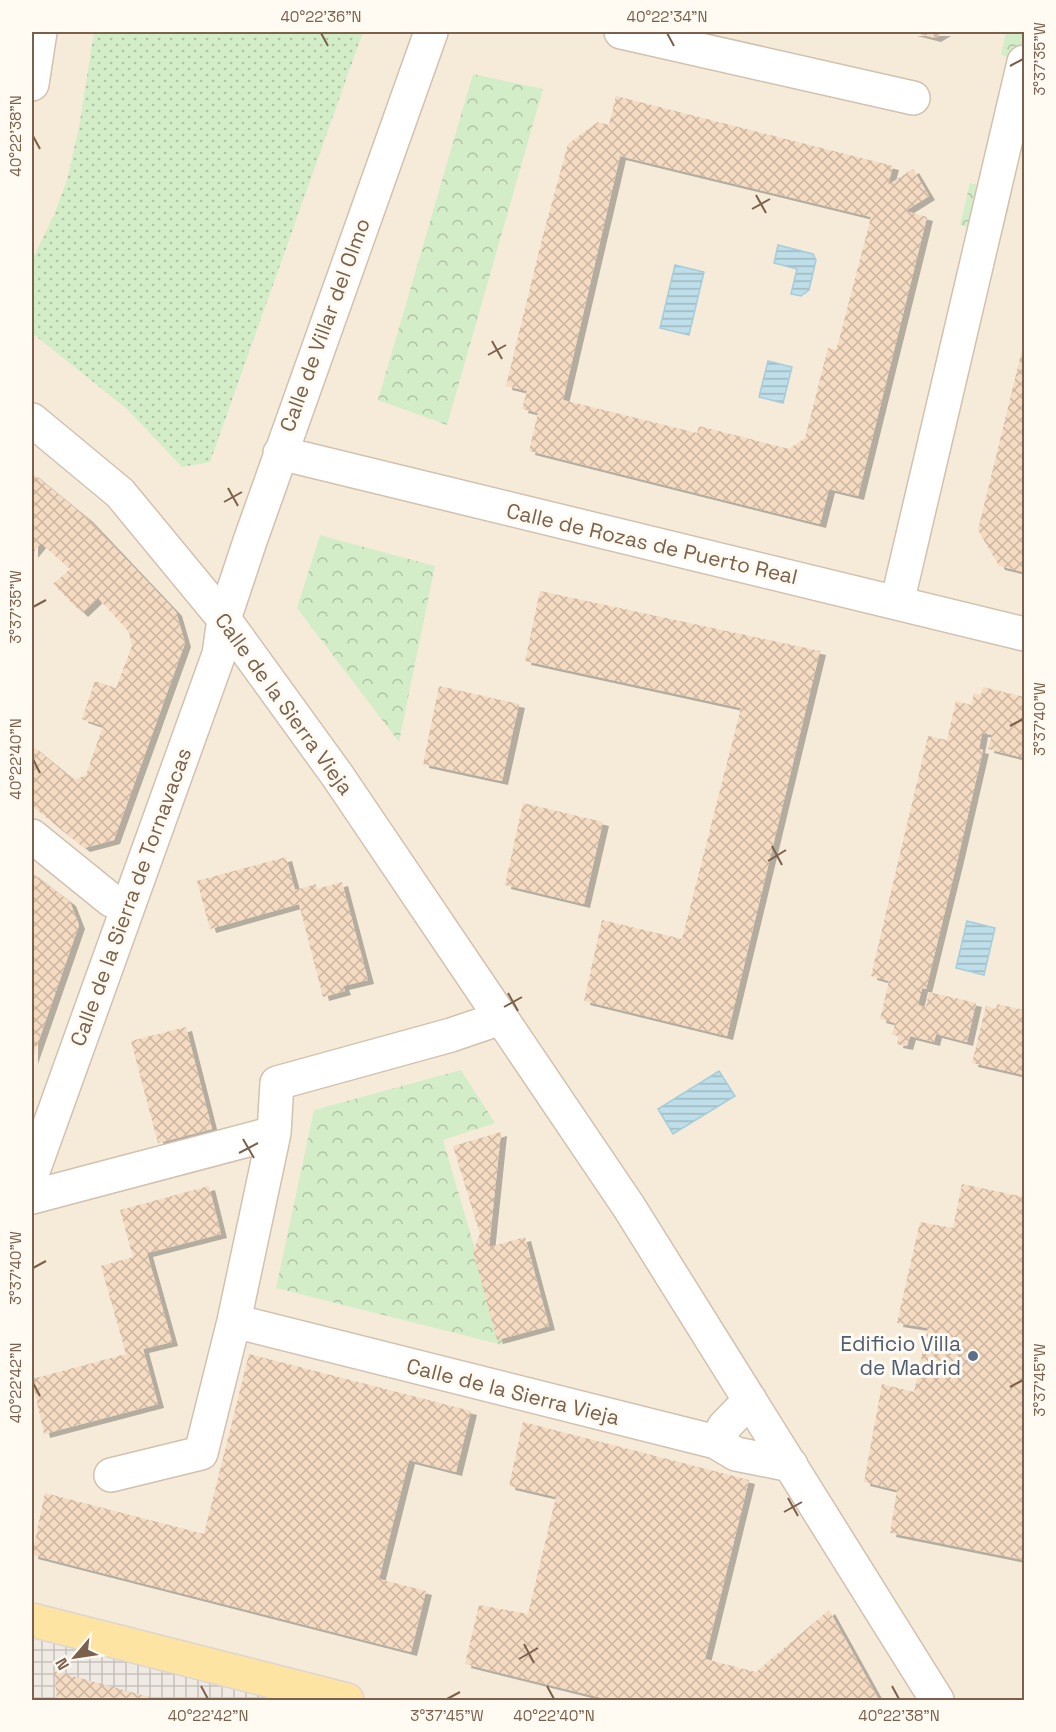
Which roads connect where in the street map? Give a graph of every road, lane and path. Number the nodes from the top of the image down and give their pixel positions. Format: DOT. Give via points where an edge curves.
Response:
graph roads {
  1 [pos="40,32"];
  2 [pos="431,32"];
  3 [pos="621,32"];
  4 [pos="1024,62"];
  5 [pos="32,84"];
  6 [pos="913,98"];
  7 [pos="32,420"];
  8 [pos="280,453"];
  9 [pos="897,603"];
  10 [pos="224,619"];
  11 [pos="1024,634"];
  12 [pos="32,836"];
  13 [pos="127,908"];
  14 [pos="501,1018"];
  15 [pos="274,1133"];
  16 [pos="33,1162"];
  17 [pos="32,1197"];
  18 [pos="234,1321"];
  19 [pos="750,1400"];
  20 [pos="716,1442"];
  21 [pos="791,1465"];
  22 [pos="111,1475"];
  23 [pos="32,1620"];
  24 [pos="346,1701"];
  25 [pos="937,1701"];
  1 -- 5 [label="street"];
  2 -- 8 [label="street, Calle de Villar del Olmo"];
  3 -- 6 [label="street"];
  4 -- 9 [label="street"];
  7 -- 10 [label="street, Calle de la Sierra Vieja" via="120,494"];
  8 -- 9 [label="street, Calle de Rozas de Puerto Real"];
  8 -- 10 [label="street, Calle de Villar del Olmo"];
  9 -- 11 [label="street, Calle de Rozas de Puerto Real"];
  10 -- 13 [label="street, Calle de la Sierra de Tornavacas" via="219,654"];
  10 -- 14 [label="street, Calle de la Sierra Vieja" via="337,775"];
  12 -- 13 [label="street" via="111,900"];
  13 -- 16 [label="street, Calle de la Sierra de Tornavacas"];
  14 -- 15 [label="street" via="277,1083"];
  14 -- 19 [label="street, Calle de la Sierra Vieja" via="629,1208"];
  15 -- 17 [label="street"];
  15 -- 18 [label="street"];
  18 -- 20 [label="street, Calle de la Sierra Vieja"];
  18 -- 22 [label="street" via="201,1453"];
  19 -- 20 [label="street" via="724,1427"];
  19 -- 21 [label="street, Calle de la Sierra Vieja"];
  20 -- 21 [label="street, Calle de la Sierra Vieja" via="736,1454"];
  21 -- 25 [label="street, Calle de la Sierra Vieja"];
  23 -- 24 [label="main road"];
}
